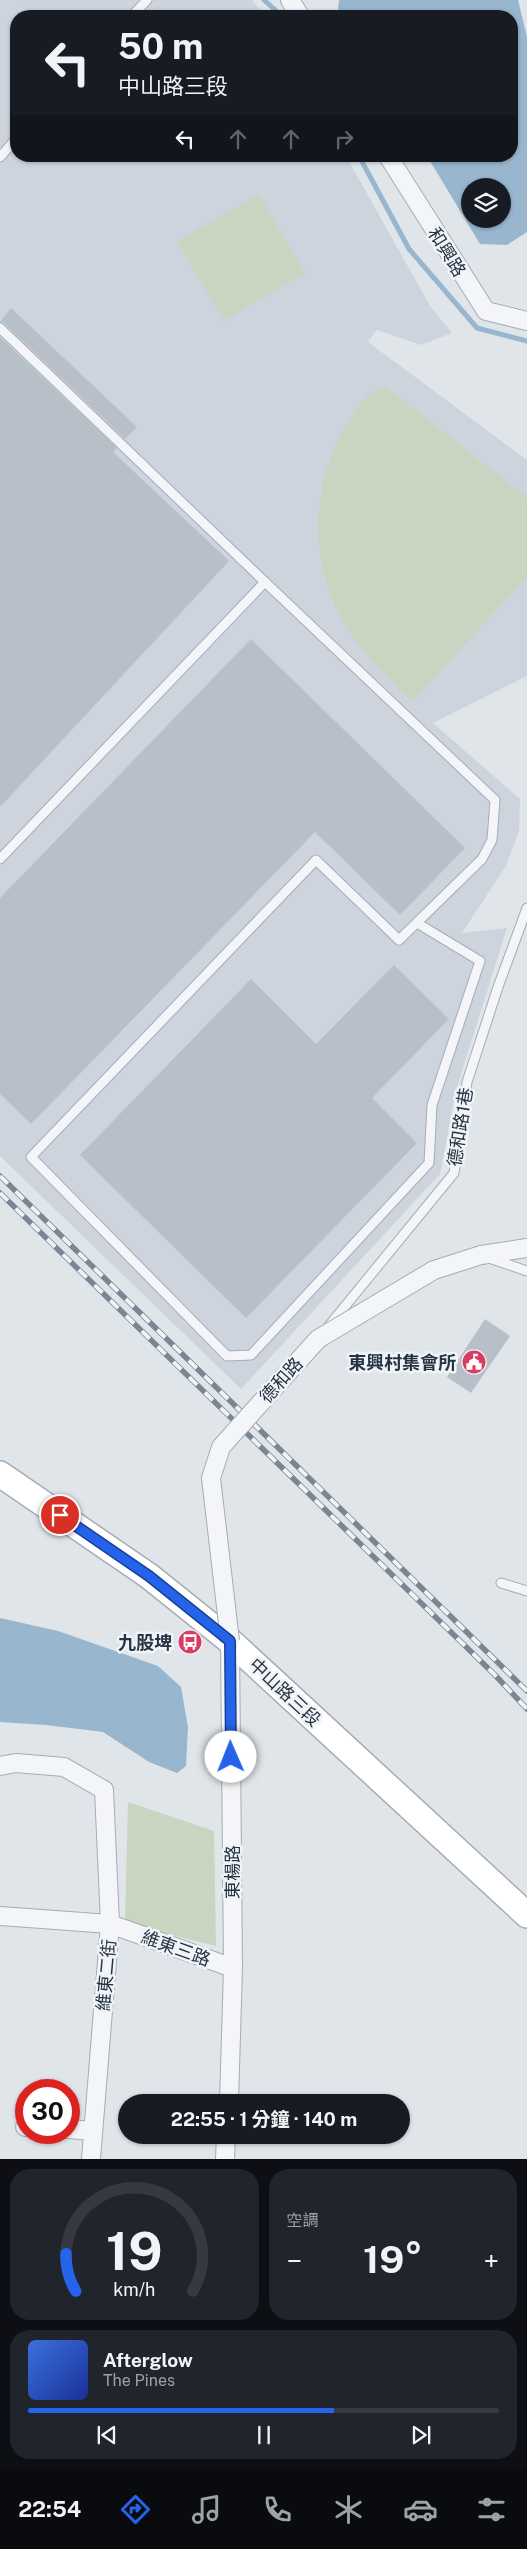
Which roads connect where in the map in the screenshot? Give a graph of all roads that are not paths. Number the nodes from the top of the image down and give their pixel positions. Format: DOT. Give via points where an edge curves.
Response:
graph roads {
  1 [pos="147,0"];
  2 [pos="138,10"];
  3 [pos="10,146"];
  4 [pos="0,157"];
  5 [pos="392,162"];
  6 [pos="527,320"];
  7 [pos="0,328"];
  8 [pos="265,582"];
  9 [pos="0,859"];
  10 [pos="527,908"];
  11 [pos="417,923"];
  12 [pos="527,1248"];
  13 [pos="481,1255"];
  14 [pos="527,1271"];
  15 [pos="318,1339"];
  16 [pos="0,1474"];
  17 [pos="502,1583"];
  18 [pos="527,1590"];
  19 [pos="230,1641"];
  20 [pos="0,1766"];
  21 [pos="527,1915"];
  22 [pos="0,1916"];
  23 [pos="110,1924"];
  24 [pos="233,1968"];
  25 [pos="229,2094"];
  26 [pos="80,2130"];
  27 [pos="93,2131"];
  28 [pos="226,2144"];
  29 [pos="91,2159"];
  30 [pos="225,2159"];
  1 -- 2 [label="lane"];
  3 -- 4 [label="lane"];
  5 -- 6 [label="street, 和興路" via="486,311"];
  7 -- 8 [label="lane"];
  8 -- 9 [label="lane"];
  8 -- 11 [label="lane" via="495,800 492,840 482,859"];
  10 -- 15 [label="lane, 德和路1巷" via="467,1082 454,1173"];
  11 -- 11 [label="lane" via="399,940 316,860 31,1157 227,1356 251,1354 429,1163 432,1105 480,961"];
  12 -- 13 [label="street, 德和路"];
  13 -- 14 [label="lane"];
  13 -- 15 [label="street, 德和路, bridge" via="434,1270"];
  15 -- 19 [label="street, 德和路, bridge" via="220,1447 211,1478"];
  16 -- 19 [label="street, 中山路三段" via="149,1576"];
  17 -- 18 [label="lane"];
  19 -- 21 [label="street, 中山路三段"];
  19 -- 24 [label="street, 東楊路"];
  20 -- 23 [label="street, 維東二街" via="16,1763 64,1767 104,1790"];
  22 -- 23 [label="street, 維東三路"];
  23 -- 24 [label="street, 維東三路"];
  23 -- 27 [label="street, 維東二街"];
  24 -- 25 [label="street, 東楊路"];
  26 -- 27 [label="street"];
  27 -- 29 [label="street, 維東二街"];
  28 -- 30 [label="street"];
}
